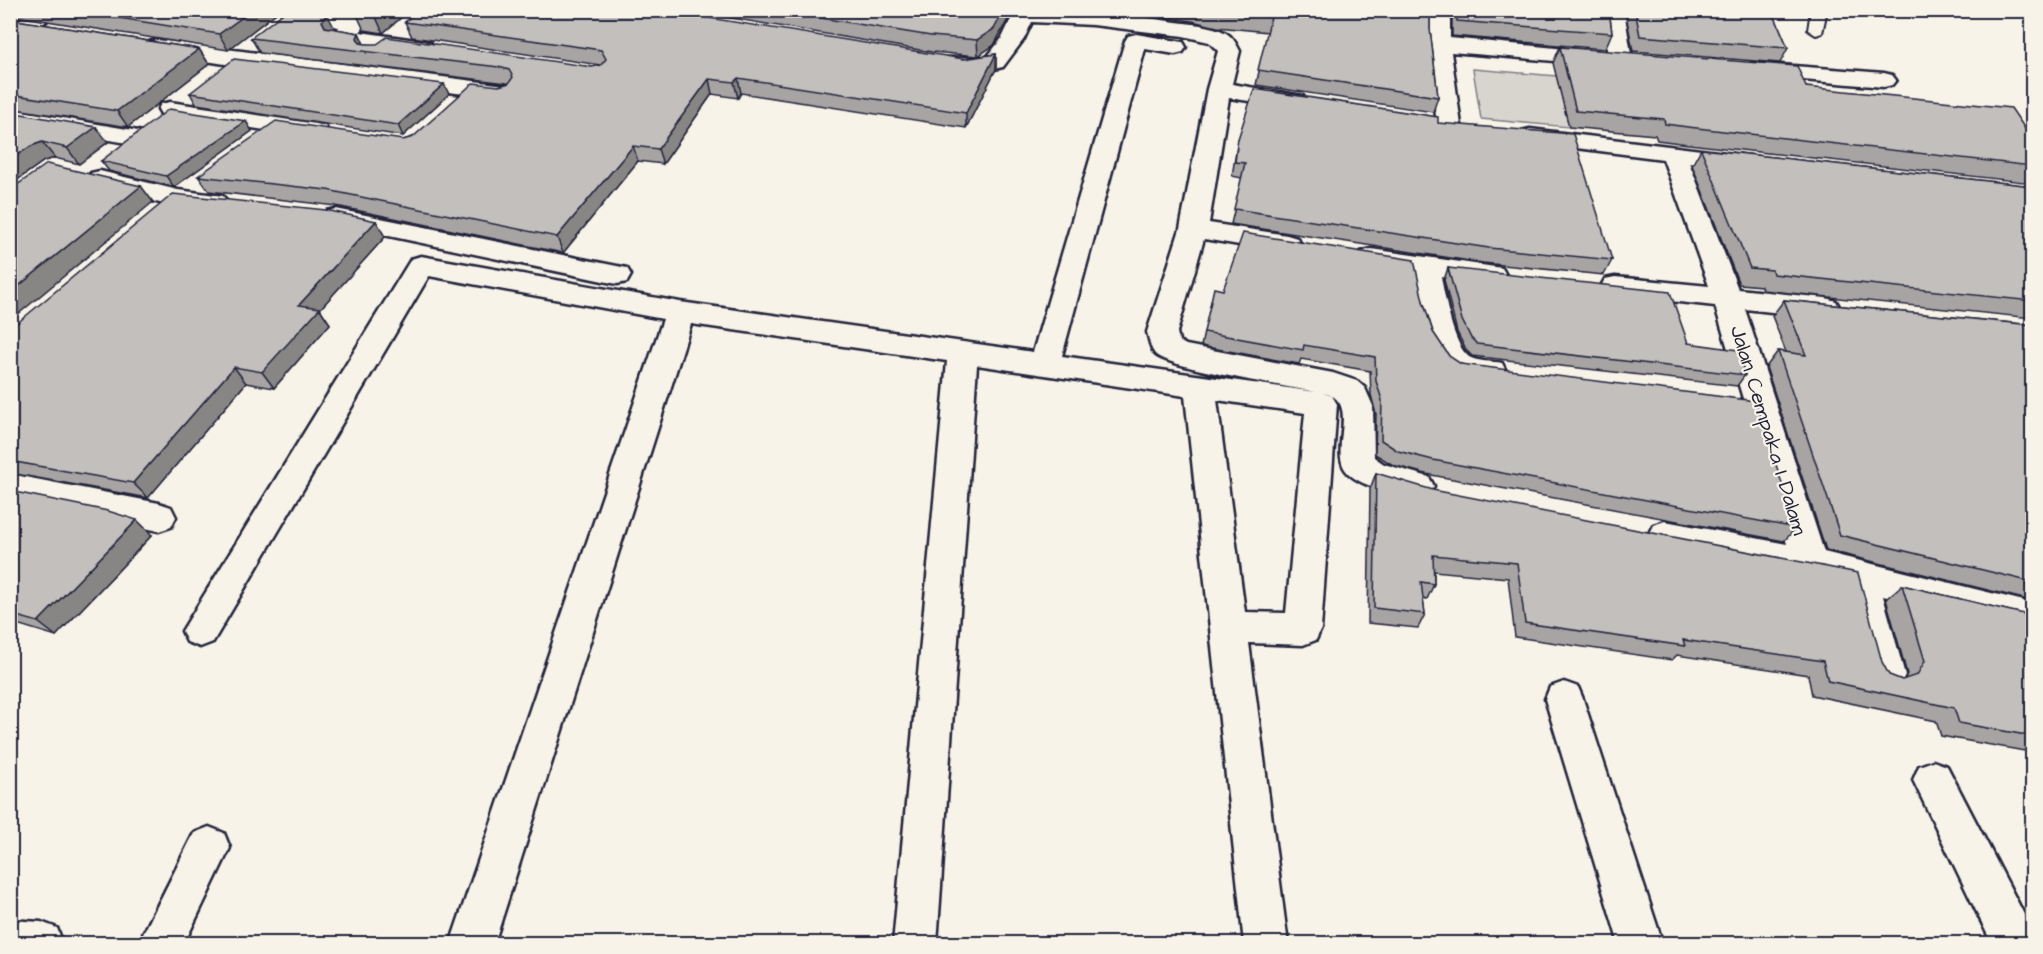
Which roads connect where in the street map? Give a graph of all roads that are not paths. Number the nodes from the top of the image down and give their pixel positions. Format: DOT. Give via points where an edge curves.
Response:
graph roads {
  1 [pos="46,10"];
  2 [pos="1439,10"];
  3 [pos="1614,10"];
  4 [pos="1819,10"];
  5 [pos="1124,17"];
  6 [pos="282,23"];
  7 [pos="16,24"];
  8 [pos="412,24"];
  9 [pos="1816,30"];
  10 [pos="58,32"];
  11 [pos="389,44"];
  12 [pos="1439,44"];
  13 [pos="141,45"];
  14 [pos="1196,50"];
  15 [pos="446,52"];
  16 [pos="235,60"];
  17 [pos="1621,60"];
  18 [pos="933,61"];
  19 [pos="1645,62"];
  20 [pos="1729,68"];
  21 [pos="353,72"];
  22 [pos="1884,80"];
  23 [pos="473,88"];
  24 [pos="1219,88"];
  25 [pos="505,92"];
  26 [pos="1312,104"];
  27 [pos="170,109"];
  28 [pos="449,110"];
  29 [pos="10,116"];
  30 [pos="1450,125"];
  31 [pos="280,126"];
  32 [pos="1508,133"];
  33 [pos="339,135"];
  34 [pos="134,137"];
  35 [pos="252,146"];
  36 [pos="1673,153"];
  37 [pos="1766,163"];
  38 [pos="206,178"];
  39 [pos="178,198"];
  40 [pos="234,205"];
  41 [pos="313,214"];
  42 [pos="152,221"];
  43 [pos="1194,229"];
  44 [pos="1309,248"];
  45 [pos="1344,253"];
  46 [pos="1424,266"];
  47 [pos="617,275"];
  48 [pos="1518,277"];
  49 [pos="1588,284"];
  50 [pos="1727,297"];
  51 [pos="1857,311"];
  52 [pos="680,312"];
  53 [pos="963,353"];
  54 [pos="1044,366"];
  55 [pos="1514,374"];
  56 [pos="1200,388"];
  57 [pos="1726,399"];
  58 [pos="1761,403"];
  59 [pos="10,487"];
  60 [pos="1449,494"];
  61 [pos="159,517"];
  62 [pos="1635,530"];
  63 [pos="1810,564"];
  64 [pos="1860,576"];
  65 [pos="2032,618"];
  66 [pos="1229,627"];
  67 [pos="200,631"];
  68 [pos="1886,675"];
  69 [pos="1564,699"];
  70 [pos="1933,780"];
  71 [pos="209,848"];
  72 [pos="10,942"];
  73 [pos="40,944"];
  74 [pos="160,944"];
  75 [pos="472,944"];
  76 [pos="915,944"];
  77 [pos="1266,944"];
  78 [pos="1641,944"];
  79 [pos="2015,944"];
  1 -- 7 [label="street"];
  2 -- 12 [label="street"];
  3 -- 17 [label="street"];
  4 -- 9 [label="lane"];
  5 -- 18 [label="street" via="1030,15 1021,20 1013,39 995,62"];
  5 -- 24 [label="street" via="1205,33 1225,43 1228,55"];
  6 -- 11 [label="street" via="356,23 343,36"];
  6 -- 16 [label="street"];
  7 -- 10 [label="street"];
  8 -- 11 [label="street"];
  11 -- 15 [label="street"];
  11 -- 21 [label="street"];
  12 -- 17 [label="street"];
  12 -- 30 [label="street"];
  13 -- 16 [label="street"];
  14 -- 54 [label="street" via="1136,41"];
  16 -- 21 [label="street"];
  16 -- 27 [label="street"];
  17 -- 19 [label="street"];
  20 -- 22 [label="street"];
  21 -- 23 [label="street"];
  23 -- 25 [label="street"];
  23 -- 28 [label="street"];
  24 -- 26 [label="street"];
  24 -- 43 [label="street"];
  27 -- 31 [label="street"];
  27 -- 34 [label="street"];
  29 -- 34 [label="street"];
  31 -- 33 [label="street"];
  31 -- 35 [label="street"];
  32 -- 36 [label="street"];
  34 -- 39 [label="street" via="80,174"];
  36 -- 37 [label="street"];
  36 -- 50 [label="street, Jalan Cempaka I Dalam"];
  38 -- 39 [label="street"];
  39 -- 40 [label="street"];
  39 -- 42 [label="street"];
  41 -- 47 [label="street"];
  43 -- 44 [label="street"];
  43 -- 60 [label="street" via="1162,332 1166,347 1178,354 1349,389 1359,408 1359,464 1374,474"];
  45 -- 46 [label="street"];
  46 -- 48 [label="street"];
  46 -- 55 [label="street" via="1451,358 1467,368"];
  49 -- 50 [label="street, Jalan Cempaka I Dalam"];
  50 -- 51 [label="street, Jalan Cempaka I Dalam"];
  50 -- 58 [label="street, Jalan Cempaka I Dalam"];
  52 -- 53 [label="street"];
  52 -- 67 [label="street" via="421,265"];
  52 -- 75 [label="street"];
  53 -- 54 [label="street"];
  53 -- 76 [label="street"];
  54 -- 56 [label="street"];
  56 -- 66 [label="street"];
  56 -- 66 [label="street" via="1321,404 1303,629"];
  57 -- 58 [label="street"];
  58 -- 63 [label="street, Jalan Cempaka I Dalam"];
  59 -- 61 [label="street"];
  62 -- 63 [label="street, Jalan Cempaka I Dalam"];
  63 -- 64 [label="street, Jalan Cempaka I Dalam"];
  64 -- 65 [label="street, Jalan Cempaka I Dalam"];
  64 -- 68 [label="street"];
  66 -- 77 [label="street"];
  69 -- 78 [label="street"];
  70 -- 79 [label="street"];
  71 -- 74 [label="street"];
  72 -- 73 [label="street"];
}
